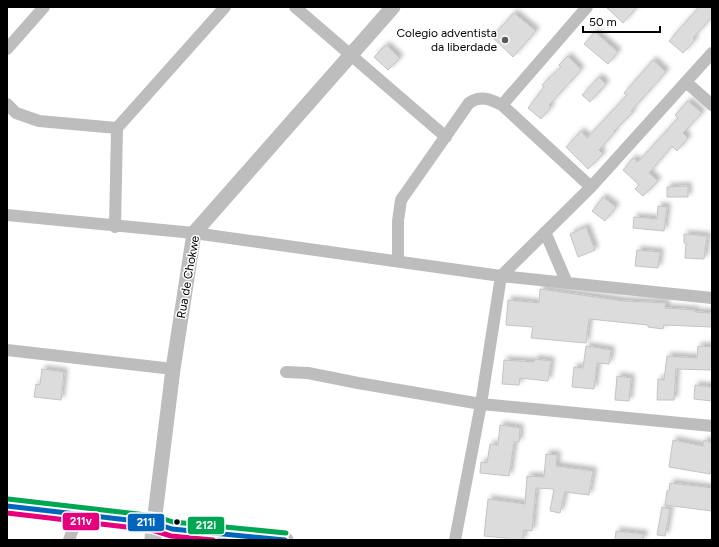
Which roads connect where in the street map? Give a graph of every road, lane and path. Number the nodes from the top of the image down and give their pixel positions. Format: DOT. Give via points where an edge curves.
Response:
graph roads {
  1 [pos="44,7"];
  2 [pos="225,7"];
  3 [pos="295,7"];
  4 [pos="394,7"];
  5 [pos="587,7"];
  6 [pos="7,49"];
  7 [pos="712,53"];
  8 [pos="350,55"];
  9 [pos="686,82"];
  10 [pos="7,104"];
  11 [pos="502,105"];
  12 [pos="712,105"];
  13 [pos="117,128"];
  14 [pos="446,137"];
  15 [pos="591,187"];
  16 [pos="7,215"];
  17 [pos="115,226"];
  18 [pos="545,232"];
  19 [pos="194,233"];
  20 [pos="398,261"];
  21 [pos="501,276"];
  22 [pos="567,283"];
  23 [pos="712,298"];
  24 [pos="7,350"];
  25 [pos="173,369"];
  26 [pos="286,372"];
  27 [pos="481,404"];
  28 [pos="712,426"];
  29 [pos="7,506"];
  30 [pos="78,514"];
  31 [pos="154,523"];
  32 [pos="69,540"];
  33 [pos="153,540"];
  34 [pos="285,540"];
  35 [pos="455,540"];
  1 -- 6 [label="street"];
  2 -- 13 [label="street"];
  3 -- 8 [label="street"];
  4 -- 8 [label="street, Rua de Chokwe"];
  5 -- 11 [label="street"];
  7 -- 9 [label="street"];
  8 -- 14 [label="street"];
  8 -- 19 [label="street, Rua de Chokwe"];
  9 -- 12 [label="street"];
  9 -- 15 [label="street"];
  10 -- 13 [label="street" via="16,113 40,121"];
  11 -- 14 [label="street" via="489,98 477,98 469,103"];
  11 -- 15 [label="street"];
  13 -- 17 [label="street"];
  14 -- 20 [label="street" via="401,200"];
  15 -- 18 [label="street"];
  16 -- 17 [label="street"];
  17 -- 19 [label="street"];
  18 -- 21 [label="street"];
  18 -- 22 [label="street"];
  19 -- 20 [label="street"];
  19 -- 25 [label="street, Rua de Chokwe"];
  20 -- 21 [label="street"];
  21 -- 22 [label="street"];
  21 -- 27 [label="street"];
  22 -- 23 [label="street"];
  24 -- 25 [label="street"];
  25 -- 31 [label="street, Rua de Chokwe"];
  26 -- 27 [label="street" via="308,373"];
  27 -- 28 [label="street"];
  27 -- 35 [label="street"];
  29 -- 30 [label="main road"];
  30 -- 31 [label="main road"];
  30 -- 32 [label="street"];
  31 -- 33 [label="main road"];
  31 -- 34 [label="main road" via="172,529"];
}
